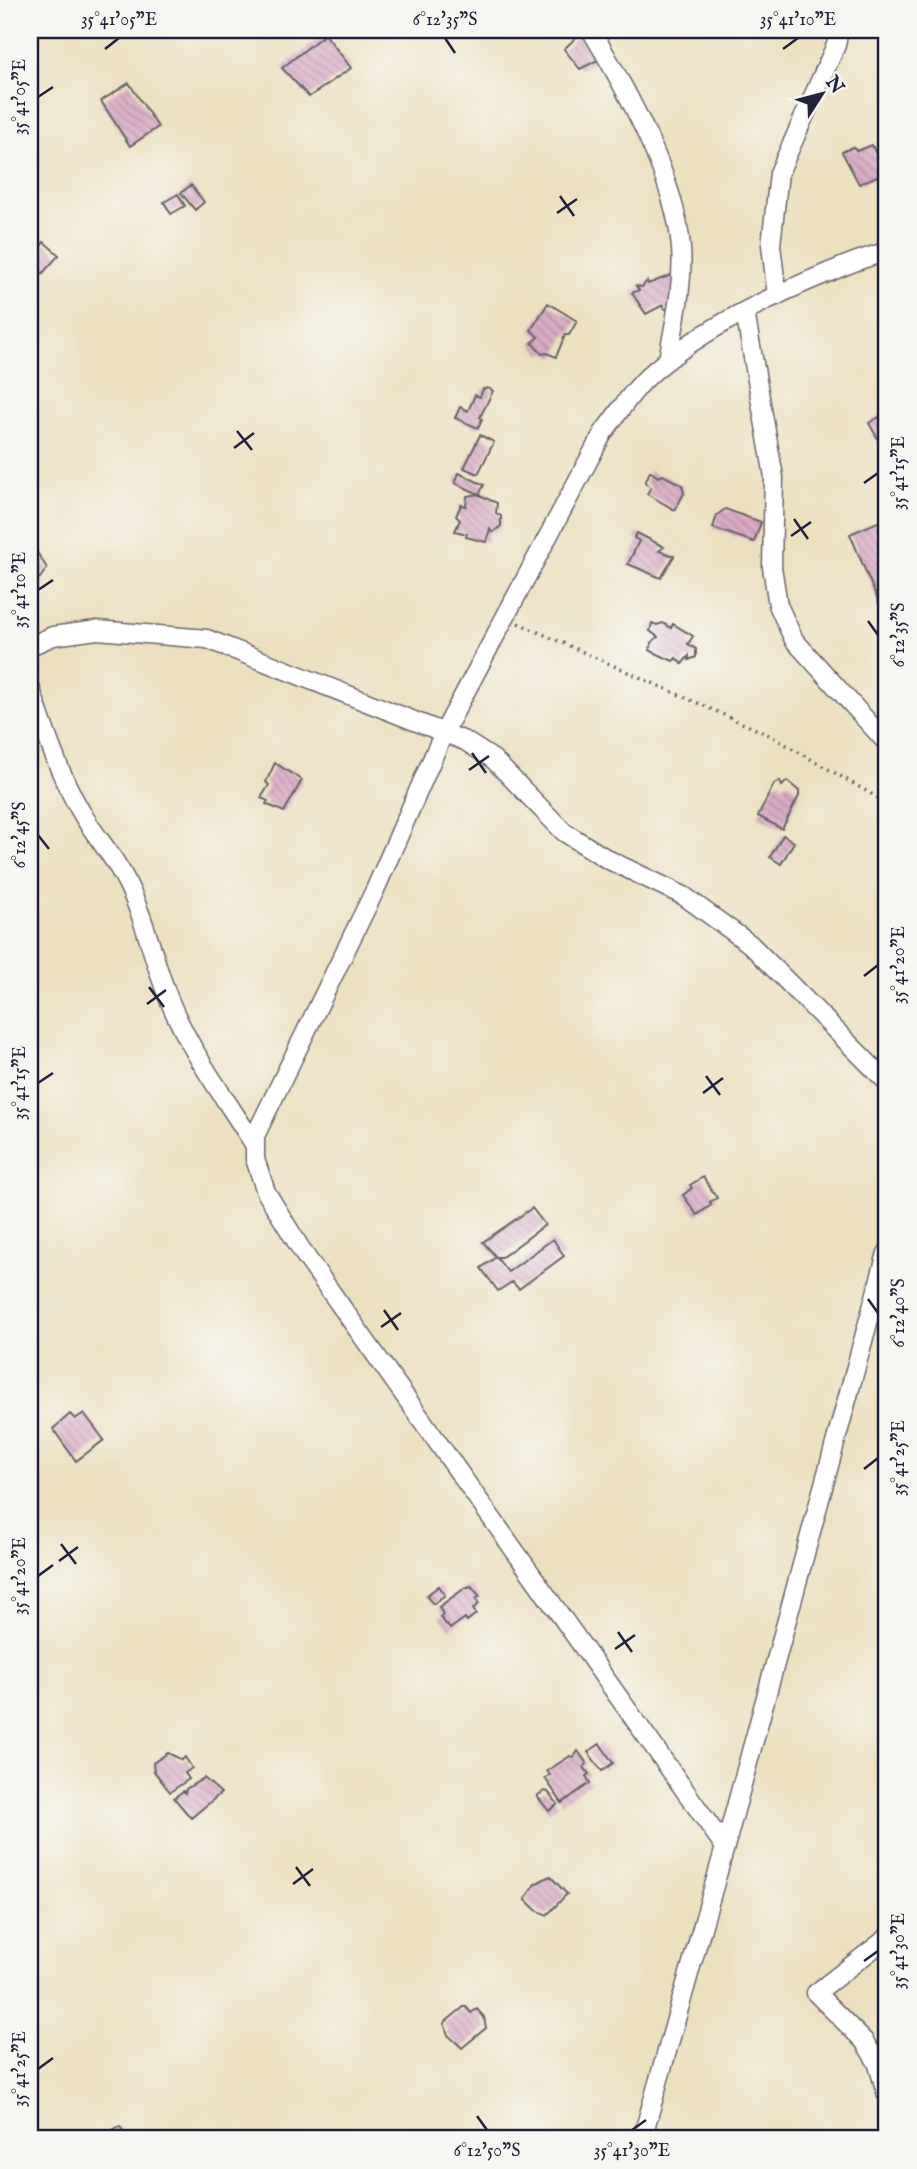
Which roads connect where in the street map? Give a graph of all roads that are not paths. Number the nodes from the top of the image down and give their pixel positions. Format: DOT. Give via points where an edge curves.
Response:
graph roads {
  1 [pos="591,30"];
  2 [pos="839,30"];
  3 [pos="887,252"];
  4 [pos="777,296"];
  5 [pos="745,312"];
  6 [pos="668,360"];
  7 [pos="30,646"];
  8 [pos="30,687"];
  9 [pos="444,732"];
  10 [pos="887,743"];
  11 [pos="887,1082"];
  12 [pos="254,1144"];
  13 [pos="887,1252"];
  14 [pos="725,1847"];
  15 [pos="887,1938"];
  16 [pos="887,2095"];
  17 [pos="642,2139"];
  1 -- 6 [label="street" via="670,190 681,248"];
  2 -- 4 [label="street" via="779,173 771,245"];
  3 -- 4 [label="street" via="862,258"];
  4 -- 5 [label="street"];
  5 -- 6 [label="street"];
  5 -- 10 [label="street" via="774,477 772,567 778,605 794,640"];
  6 -- 9 [label="street" via="632,394 603,433"];
  7 -- 9 [label="street" via="53,636 97,630 207,639"];
  8 -- 12 [label="street" via="64,779 136,901 184,1034"];
  9 -- 11 [label="street" via="493,759 564,832 607,859 684,896 750,944"];
  9 -- 12 [label="street" via="375,890 268,1106"];
  12 -- 14 [label="street" via="266,1192 304,1254"];
  13 -- 14 [label="street"];
  14 -- 17 [label="street"];
  15 -- 16 [label="street" via="816,1993 871,2050"];
}
